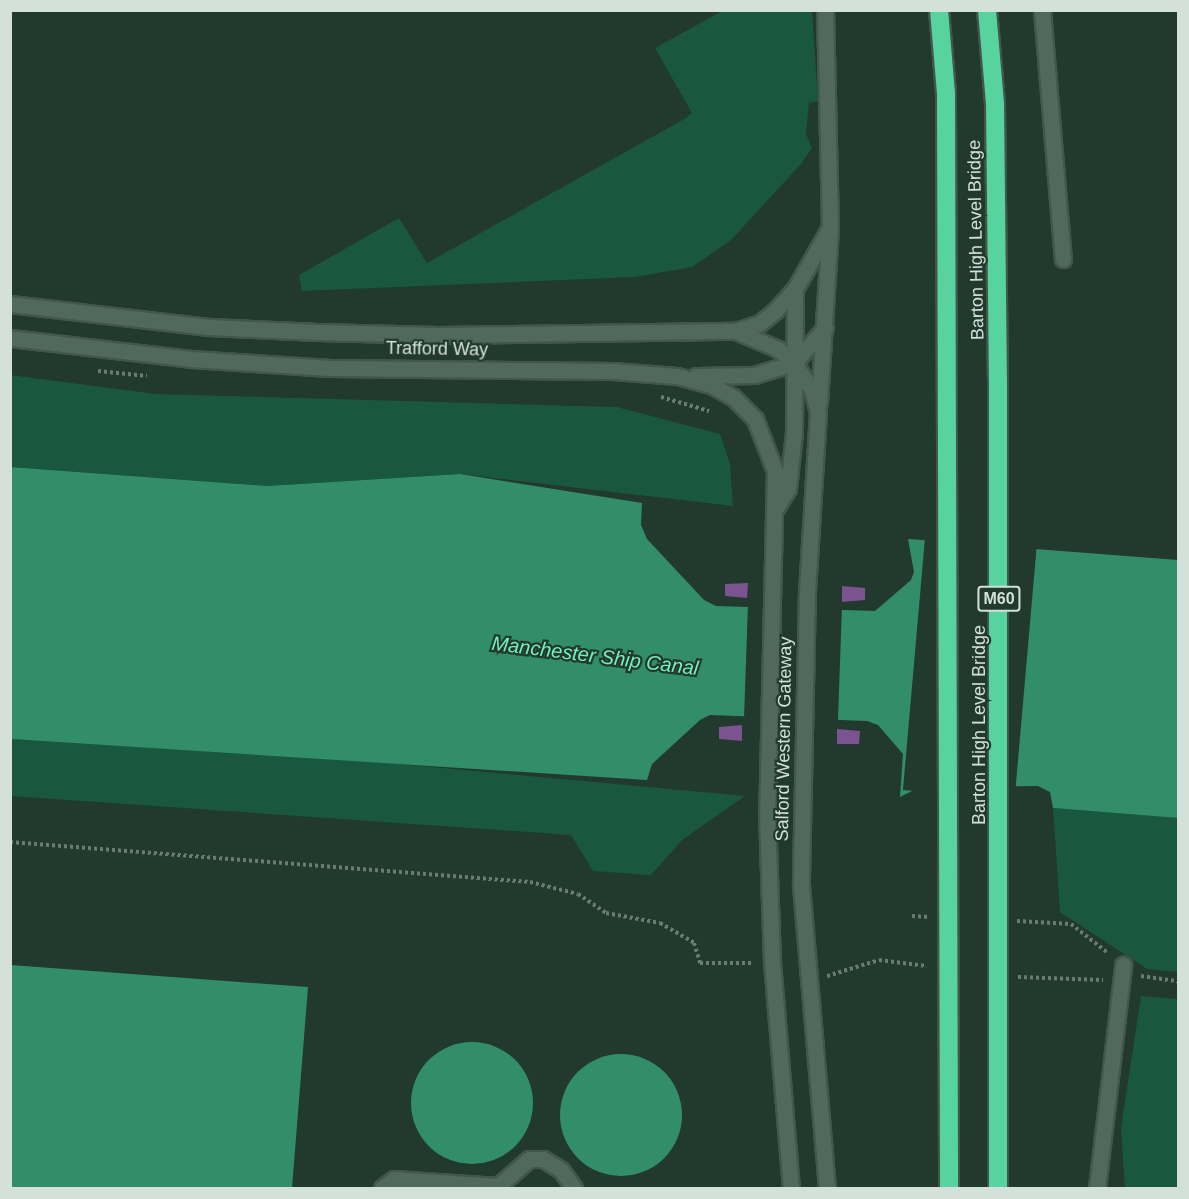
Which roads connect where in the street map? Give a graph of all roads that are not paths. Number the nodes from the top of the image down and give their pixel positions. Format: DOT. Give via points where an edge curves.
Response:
graph roads {
  1 [pos="825,10"];
  2 [pos="939,10"];
  3 [pos="987,10"];
  4 [pos="1042,10"];
  5 [pos="830,228"];
  6 [pos="1063,259"];
  7 [pos="795,289"];
  8 [pos="10,304"];
  9 [pos="825,328"];
  10 [pos="736,331"];
  11 [pos="10,338"];
  12 [pos="794,363"];
  13 [pos="677,376"];
  14 [pos="818,412"];
  15 [pos="774,511"];
  16 [pos="1123,965"];
  17 [pos="498,1187"];
  18 [pos="382,1188"];
  19 [pos="574,1188"];
  20 [pos="791,1188"];
  21 [pos="827,1188"];
  22 [pos="949,1188"];
  23 [pos="999,1188"];
  24 [pos="1097,1188"];
  1 -- 5 [label="street"];
  2 -- 22 [label="highway, Barton High Level Bridge, bridge" via="946,106"];
  3 -- 23 [label="highway, Barton High Level Bridge / M60, bridge" via="995,103 998,391"];
  4 -- 6 [label="street"];
  5 -- 7 [label="street"];
  5 -- 9 [label="street"];
  7 -- 10 [label="street" via="760,323"];
  7 -- 12 [label="street"];
  8 -- 10 [label="street, Trafford Way" via="209,327 318,332 438,335"];
  9 -- 12 [label="street"];
  9 -- 14 [label="street"];
  10 -- 12 [label="street, Salford Western Gateway" via="778,349"];
  11 -- 13 [label="street, Trafford Way" via="179,357 330,368 613,371"];
  12 -- 13 [label="street" via="754,375"];
  12 -- 14 [label="street, Salford Western Gateway" via="812,390"];
  12 -- 15 [label="street" via="794,432 788,489"];
  13 -- 15 [label="street, Trafford Way" via="734,398 755,419 775,471"];
  14 -- 21 [label="street, Salford Western Gateway" via="802,738 802,896"];
  15 -- 20 [label="street, Salford Western Gateway" via="767,813 772,963"];
  16 -- 24 [label="street"];
  17 -- 18 [label="street" via="394,1179"];
  17 -- 19 [label="street" via="529,1159 543,1160 561,1170"];
}
